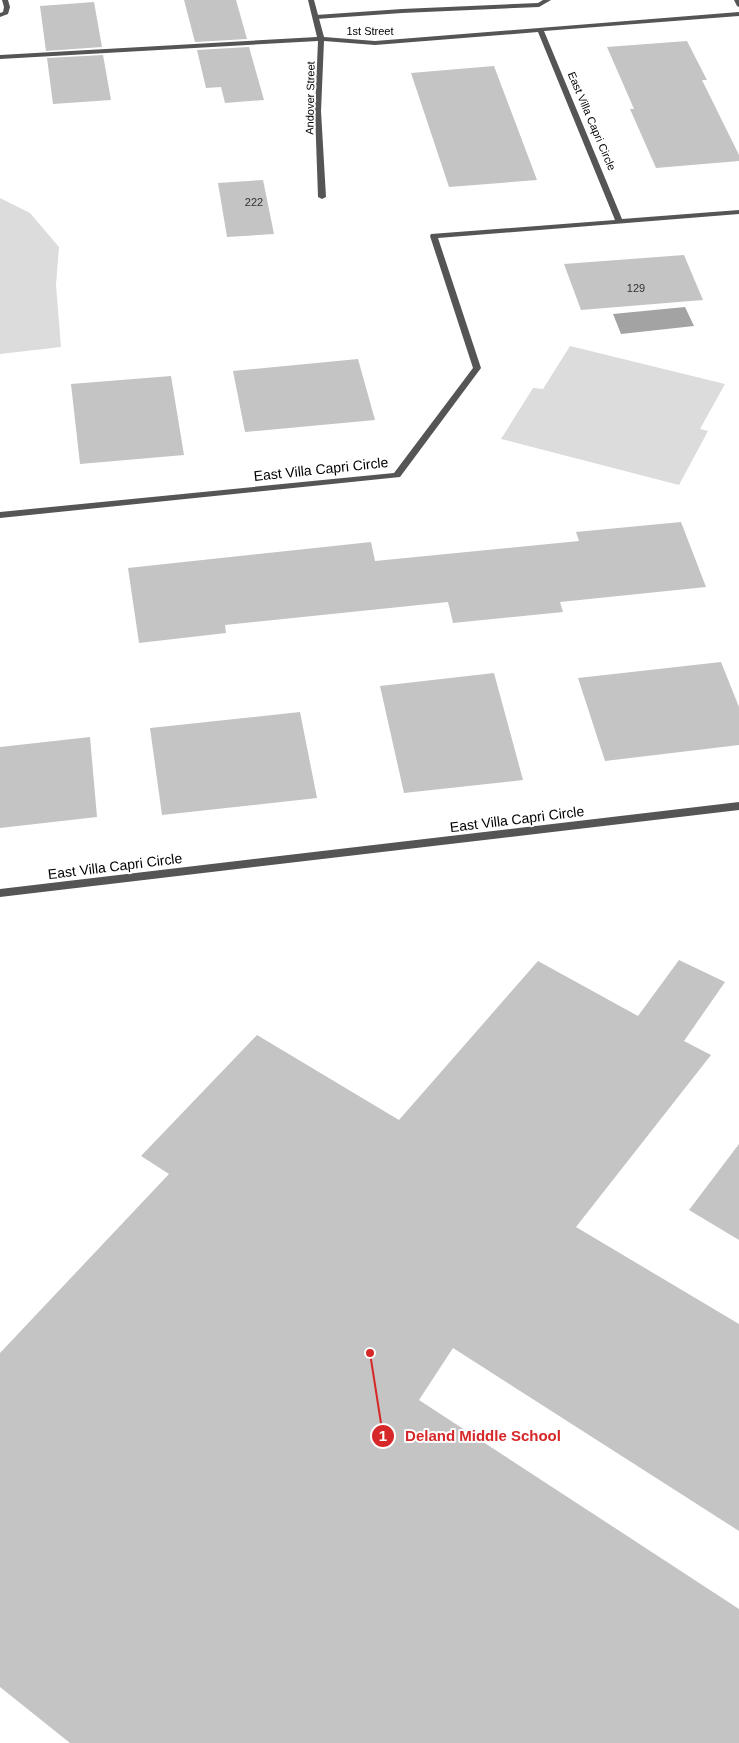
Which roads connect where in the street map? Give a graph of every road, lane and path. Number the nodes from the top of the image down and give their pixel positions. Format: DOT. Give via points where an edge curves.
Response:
graph roads {
  1 [pos="5,0"];
  2 [pos="311,0"];
  3 [pos="548,0"];
  4 [pos="737,0"];
  5 [pos="739,5"];
  6 [pos="739,14"];
  7 [pos="0,15"];
  8 [pos="316,18"];
  9 [pos="540,29"];
  10 [pos="321,39"];
  11 [pos="0,57"];
  12 [pos="322,197"];
  13 [pos="739,212"];
  14 [pos="620,222"];
  15 [pos="0,515"];
  16 [pos="739,806"];
  17 [pos="0,893"];
  1 -- 7 [label="street" via="6,13"];
  2 -- 8 [label="street, Andover Street"];
  3 -- 8 [label="street" via="539,5"];
  4 -- 5 [label="street"];
  6 -- 9 [label="street, 1st Street"];
  8 -- 10 [label="street, Andover Street"];
  9 -- 10 [label="street, 1st Street" via="375,43"];
  9 -- 14 [label="street, East Villa Capri Circle"];
  10 -- 11 [label="street, 1st Street"];
  10 -- 12 [label="street, Andover Street" via="318,111"];
  13 -- 14 [label="street, East Villa Capri Circle"];
  14 -- 15 [label="street, East Villa Capri Circle" via="434,236 477,368 397,475"];
  16 -- 17 [label="street, East Villa Capri Circle"];
}
